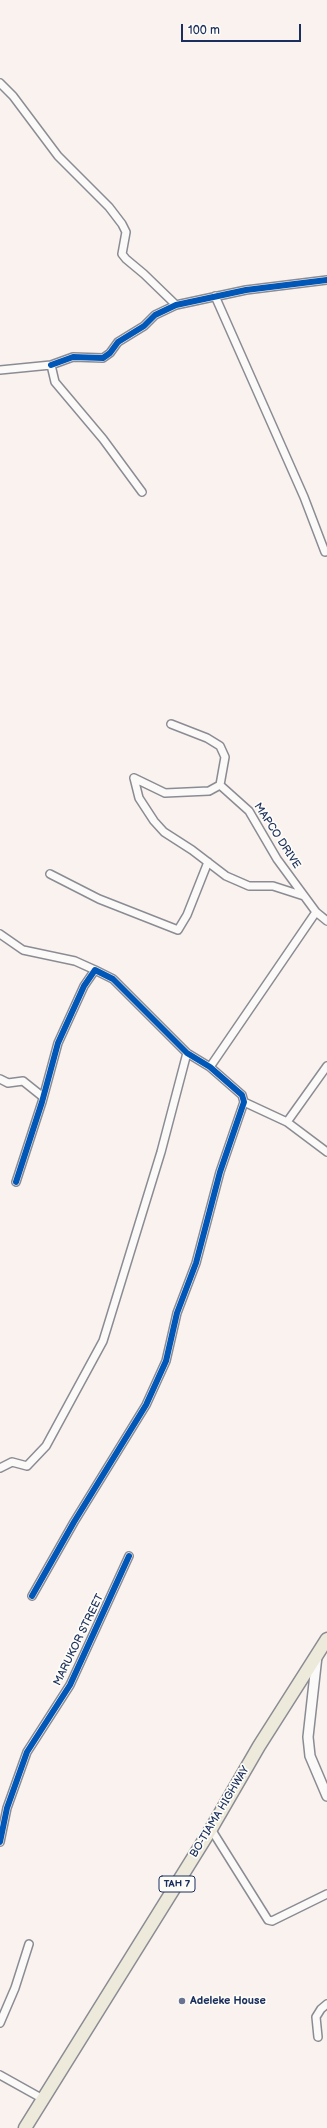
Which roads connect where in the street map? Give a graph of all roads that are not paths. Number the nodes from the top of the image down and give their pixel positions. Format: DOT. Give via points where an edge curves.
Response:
graph roads {
  1 [pos="0,83"];
  2 [pos="327,280"];
  3 [pos="215,296"];
  4 [pos="176,305"];
  5 [pos="51,365"];
  6 [pos="0,370"];
  7 [pos="142,492"];
  8 [pos="325,552"];
  9 [pos="172,724"];
  10 [pos="220,784"];
  11 [pos="208,862"];
  12 [pos="50,874"];
  13 [pos="304,896"];
  14 [pos="316,912"];
  15 [pos="327,921"];
  16 [pos="0,934"];
  17 [pos="95,970"];
  18 [pos="187,1054"];
  19 [pos="327,1066"];
  20 [pos="210,1067"];
  21 [pos="0,1079"];
  22 [pos="43,1097"];
  23 [pos="244,1102"];
  24 [pos="287,1122"];
  25 [pos="327,1152"];
  26 [pos="16,1182"];
  27 [pos="0,1468"];
  28 [pos="129,1556"];
  29 [pos="32,1596"];
  30 [pos="327,1639"];
  31 [pos="317,1654"];
  32 [pos="327,1796"];
  33 [pos="211,1829"];
  34 [pos="0,1842"];
  35 [pos="327,1894"];
  36 [pos="29,1944"];
  37 [pos="327,2004"];
  38 [pos="0,2023"];
  39 [pos="318,2037"];
  40 [pos="0,2075"];
  41 [pos="43,2099"];
  42 [pos="25,2128"];
  1 -- 4 [label="street" via="13,96 58,156 109,207 122,224 126,232 122,254"];
  2 -- 3 [label="street"];
  3 -- 4 [label="street"];
  3 -- 8 [label="street" via="304,497"];
  4 -- 5 [label="street" via="155,315 144,326 118,342 103,358 73,357"];
  5 -- 6 [label="street"];
  5 -- 7 [label="street" via="55,382 103,439"];
  9 -- 10 [label="street" via="220,746 225,757"];
  10 -- 11 [label="street" via="209,791 166,793 134,778 139,798 154,821 164,832"];
  10 -- 13 [label="street, MAPCO DRIVE" via="249,811 277,859"];
  11 -- 12 [label="street" via="187,915 178,930 99,899"];
  11 -- 13 [label="street" via="226,876 249,886 273,886"];
  13 -- 14 [label="street, MAPCO DRIVE"];
  14 -- 15 [label="street, MAPCO DRIVE"];
  14 -- 20 [label="street"];
  16 -- 17 [label="street" via="23,950 75,961"];
  17 -- 18 [label="street" via="113,979"];
  17 -- 22 [label="street" via="84,986 58,1043"];
  18 -- 20 [label="street"];
  18 -- 27 [label="street" via="161,1152 103,1341 46,1446 27,1466 12,1462"];
  19 -- 24 [label="street"];
  20 -- 23 [label="street" via="242,1095"];
  21 -- 22 [label="street" via="8,1083 23,1081"];
  22 -- 26 [label="street"];
  23 -- 24 [label="street"];
  23 -- 29 [label="street" via="220,1172 196,1263 177,1312 166,1361 146,1405"];
  24 -- 25 [label="street"];
  28 -- 34 [label="street, MARUKOR STREET" via="70,1685 27,1752 7,1808"];
  30 -- 31 [label="highway, BO-TIAMA HIGHWAY / TAH 7"];
  31 -- 32 [label="street" via="308,1737 310,1756"];
  31 -- 33 [label="highway, BO-TIAMA HIGHWAY / TAH 7"];
  33 -- 35 [label="street" via="268,1920 272,1921"];
  33 -- 41 [label="highway, BO-TIAMA HIGHWAY / TAH 7"];
  36 -- 38 [label="street" via="15,1988"];
  37 -- 39 [label="street" via="316,2017"];
  40 -- 41 [label="street"];
  41 -- 42 [label="highway, BO-TIAMA HIGHWAY / TAH 7"];
}
